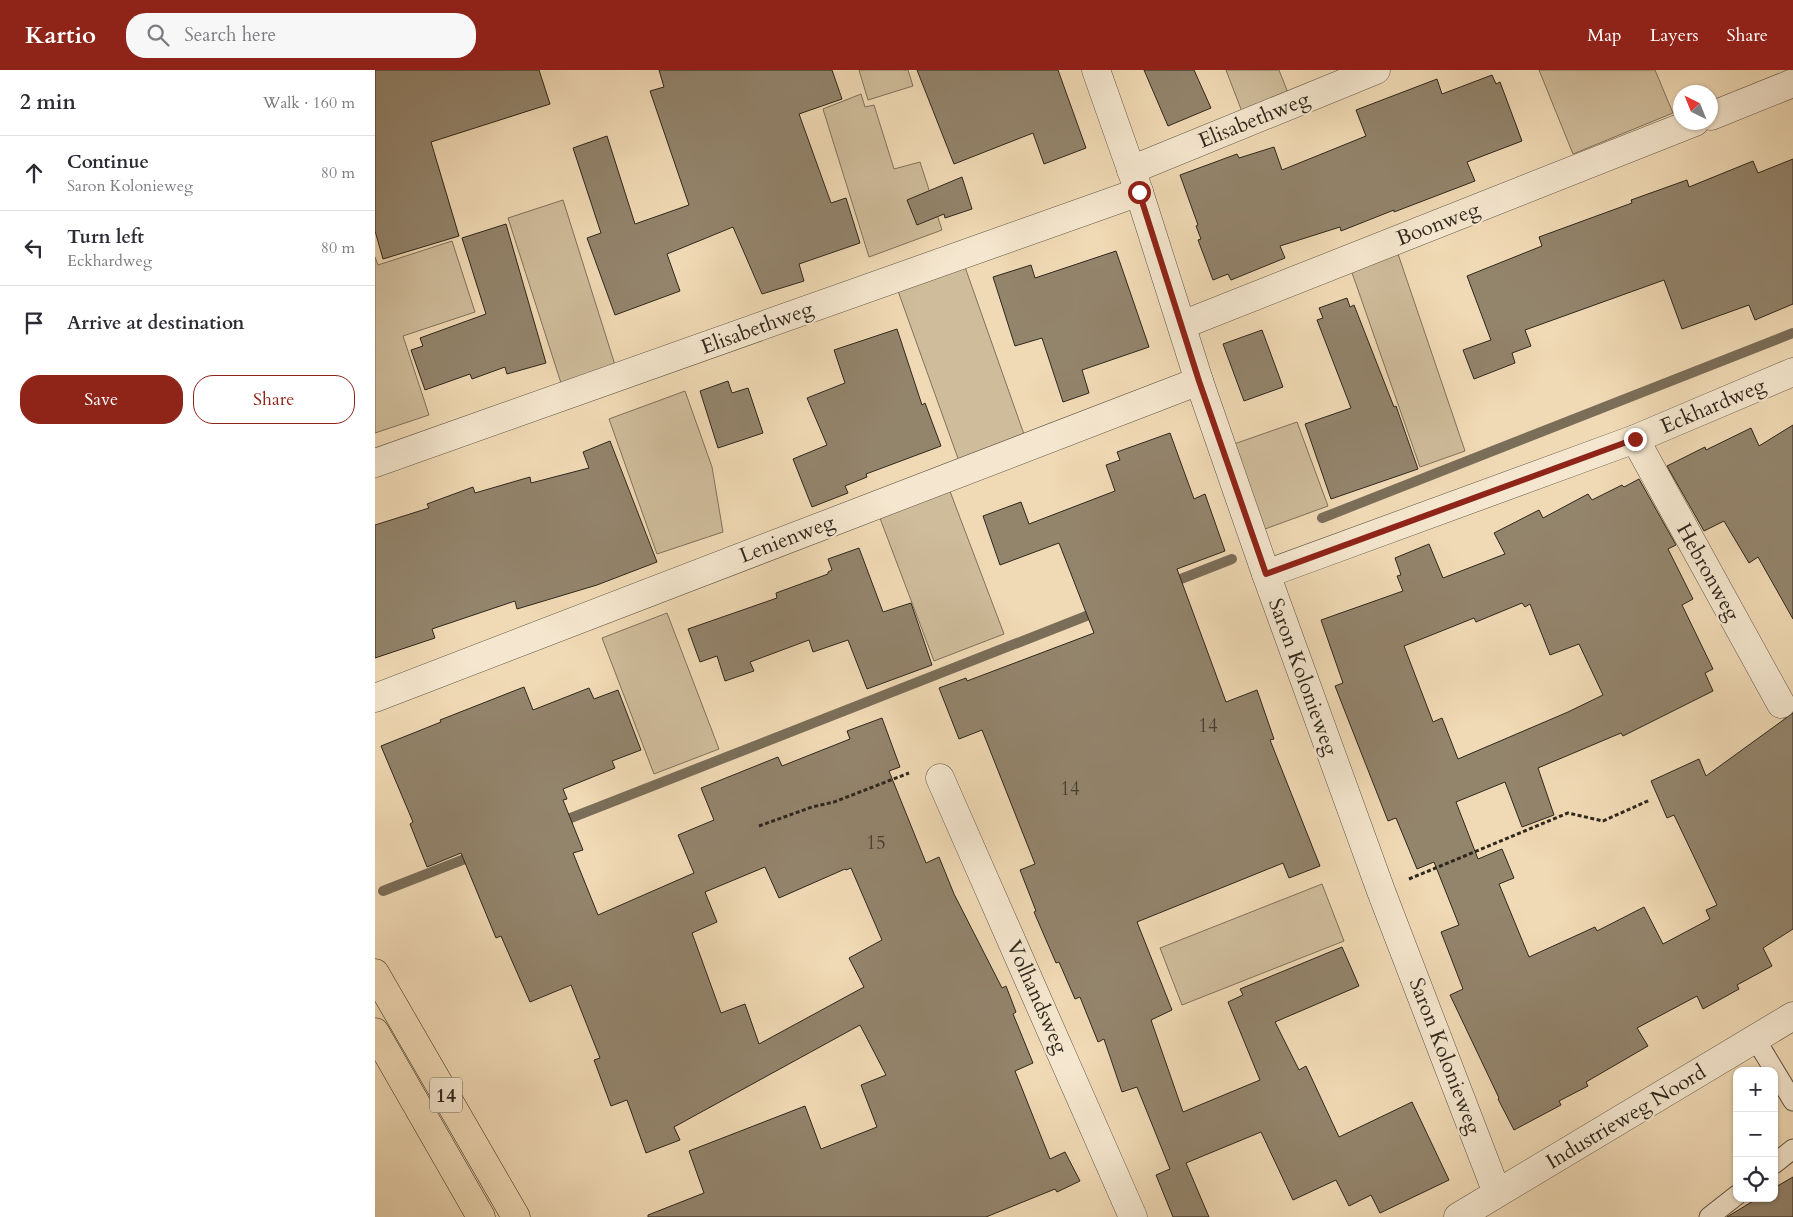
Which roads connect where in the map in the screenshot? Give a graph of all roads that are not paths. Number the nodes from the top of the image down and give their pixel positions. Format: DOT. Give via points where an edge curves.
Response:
graph roads {
  1 [pos="1096,70"];
  2 [pos="1376,70"];
  3 [pos="1793,83"];
  4 [pos="1718,113"];
  5 [pos="1675,130"];
  6 [pos="1135,181"];
  7 [pos="1182,325"];
  8 [pos="1793,372"];
  9 [pos="1199,381"];
  10 [pos="1635,439"];
  11 [pos="375,463"];
  12 [pos="1266,574"];
  13 [pos="375,698"];
  14 [pos="1781,704"];
  15 [pos="940,778"];
  16 [pos="375,974"];
  17 [pos="1793,1016"];
  18 [pos="375,1032"];
  19 [pos="1756,1040"];
  20 [pos="1793,1101"];
  21 [pos="1793,1149"];
  22 [pos="1778,1161"];
  23 [pos="1497,1193"];
  24 [pos="1733,1198"];
  25 [pos="481,1217"];
  26 [pos="517,1217"];
  27 [pos="1133,1217"];
  28 [pos="1458,1217"];
  29 [pos="1709,1217"];
  1 -- 6 [label="street, Saron Kolonieweg"];
  2 -- 6 [label="street, Elisabethweg"];
  3 -- 4 [label="street"];
  5 -- 7 [label="street, Boonweg"];
  6 -- 7 [label="street, Saron Kolonieweg"];
  6 -- 11 [label="street, Elisabethweg"];
  7 -- 9 [label="street, Saron Kolonieweg"];
  8 -- 10 [label="street, Eckhardweg"];
  9 -- 12 [label="street, Saron Kolonieweg"];
  9 -- 13 [label="street, Lenienweg"];
  10 -- 12 [label="street, Eckhardweg"];
  10 -- 14 [label="street, Hebronweg"];
  12 -- 23 [label="street, Saron Kolonieweg" via="1381,891"];
  15 -- 27 [label="street, Volhandsweg"];
  16 -- 26 [label="main road, 14"];
  17 -- 19 [label="street, Industrieweg Noord"];
  18 -- 25 [label="main road, 14"];
  19 -- 20 [label="lane"];
  19 -- 23 [label="street, Industrieweg Noord"];
  21 -- 22 [label="lane"];
  23 -- 28 [label="street, Industrieweg Noord"];
  24 -- 29 [label="lane"];
}
